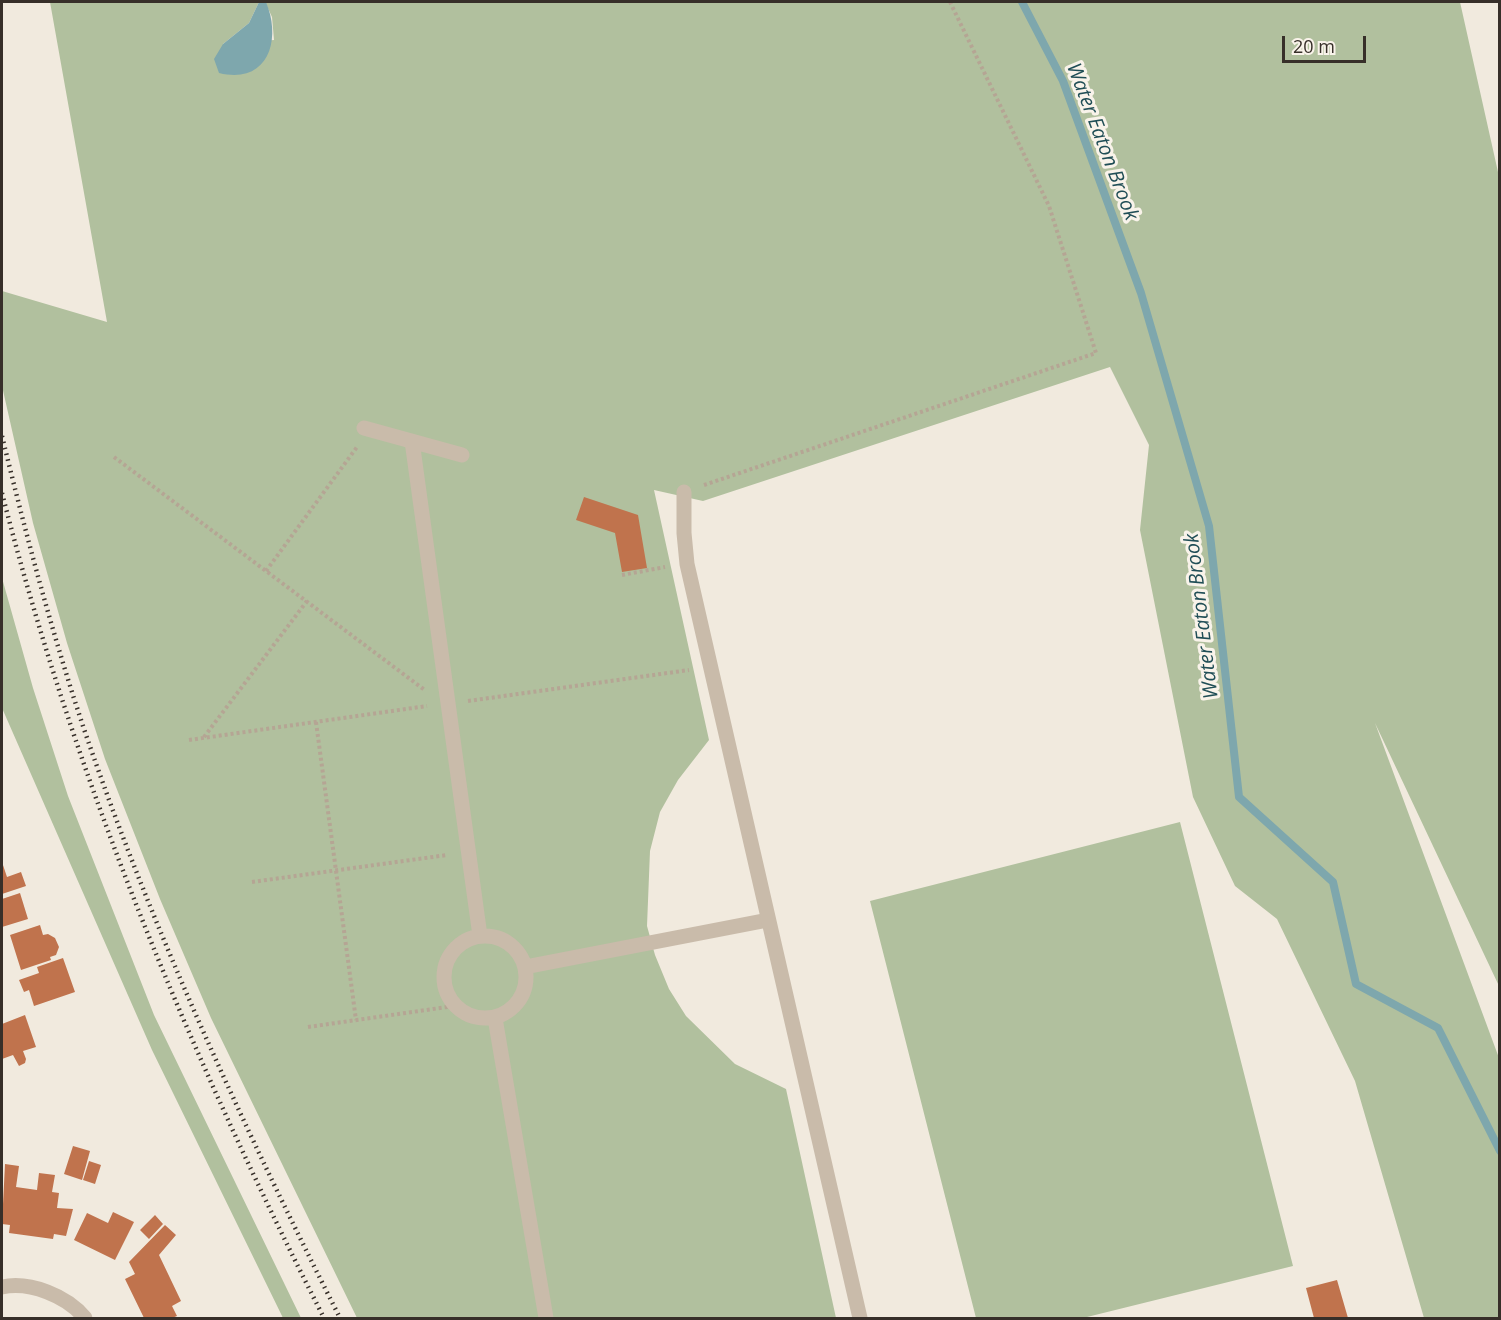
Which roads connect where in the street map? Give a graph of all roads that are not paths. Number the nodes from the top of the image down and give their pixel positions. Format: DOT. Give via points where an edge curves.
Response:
graph roads {
  1 [pos="367,429"];
  2 [pos="412,441"];
  3 [pos="462,455"];
  4 [pos="684,492"];
  5 [pos="768,920"];
  6 [pos="480,936"];
  7 [pos="525,967"];
  8 [pos="495,1018"];
  9 [pos="2,1287"];
  10 [pos="85,1318"];
  11 [pos="546,1318"];
  12 [pos="860,1318"];
  1 -- 2 [label="street"];
  2 -- 3 [label="street"];
  2 -- 6 [label="street"];
  4 -- 5 [label="street" via="687,564"];
  5 -- 7 [label="street"];
  5 -- 12 [label="street"];
  6 -- 7 [label="street" via="492,936 513,947"];
  6 -- 8 [label="street" via="457,946 444,969 445,989 454,1006 473,1018"];
  7 -- 8 [label="street" via="526,980 517,1004"];
  8 -- 11 [label="street"];
  9 -- 10 [label="street" via="41,1289 75,1307"];
}
